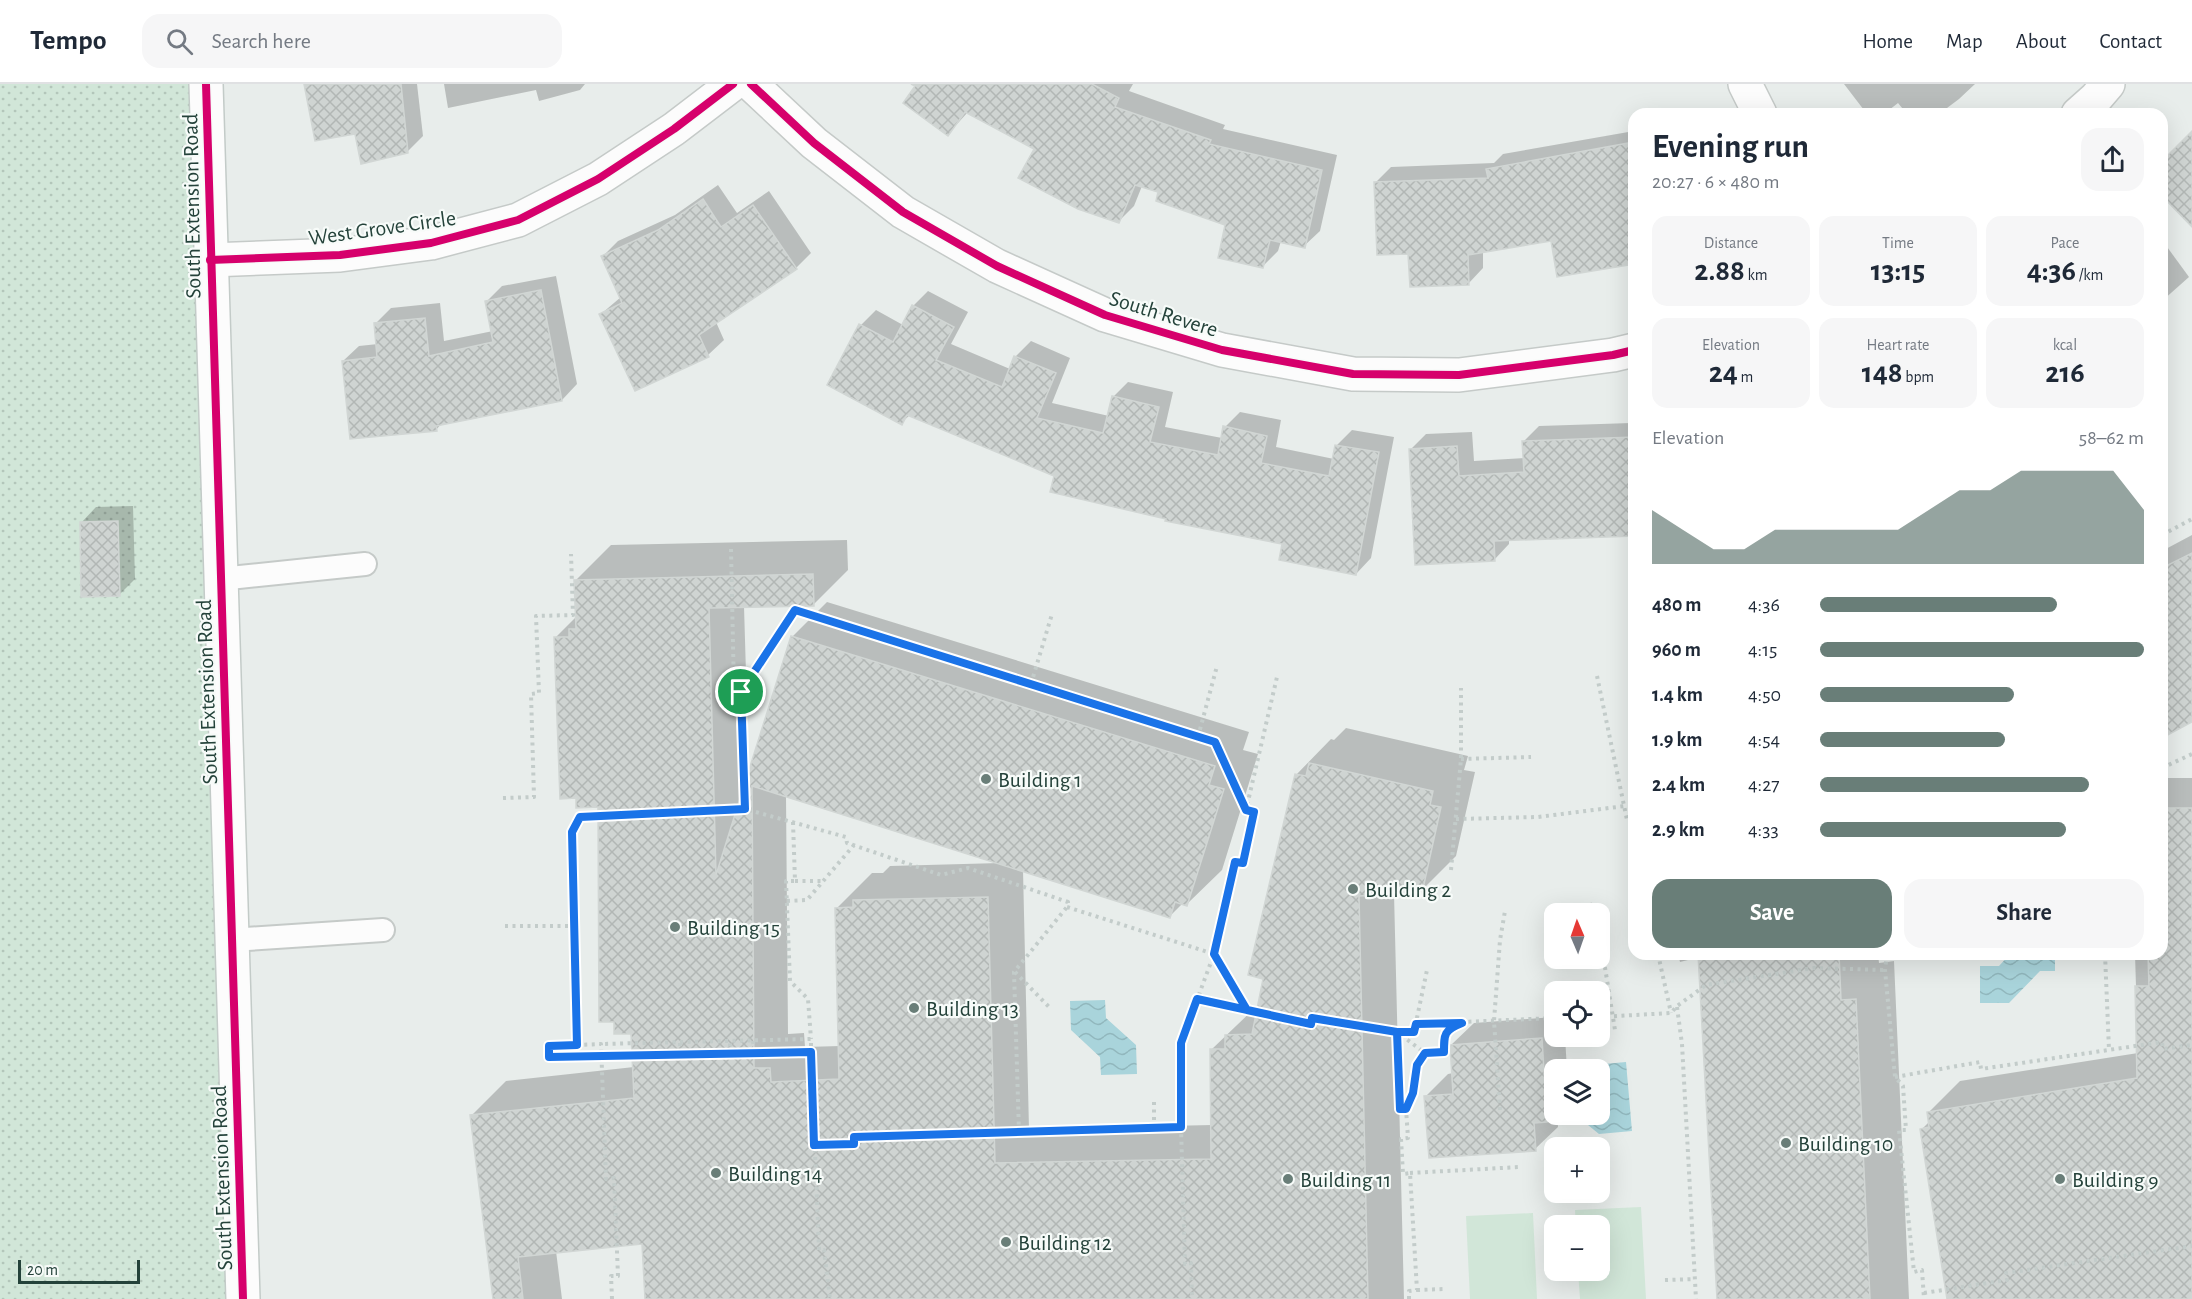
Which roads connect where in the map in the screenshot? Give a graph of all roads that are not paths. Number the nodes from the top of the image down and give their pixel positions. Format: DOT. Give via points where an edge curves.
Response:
graph roads {
  1 [pos="206,84"];
  2 [pos="733,84"];
  3 [pos="751,84"];
  4 [pos="1745,84"];
  5 [pos="2108,84"];
  6 [pos="1757,108"];
  7 [pos="2085,108"];
  8 [pos="210,260"];
  9 [pos="1628,351"];
  10 [pos="365,564"];
  11 [pos="220,579"];
  12 [pos="383,930"];
  13 [pos="231,940"];
  14 [pos="243,1299"];
  1 -- 8 [label="street, South Extension Road"];
  2 -- 8 [label="street, West Grove Circle" via="598,179 518,220 431,243 340,255"];
  3 -- 9 [label="street, South Revere" via="814,143 903,212 997,266 1115,318 1222,350 1353,374 1459,375"];
  4 -- 6 [label="street"];
  5 -- 7 [label="street"];
  8 -- 11 [label="street, South Extension Road"];
  10 -- 11 [label="lane"];
  11 -- 13 [label="street, South Extension Road"];
  12 -- 13 [label="lane"];
  13 -- 14 [label="street, South Extension Road"];
}
